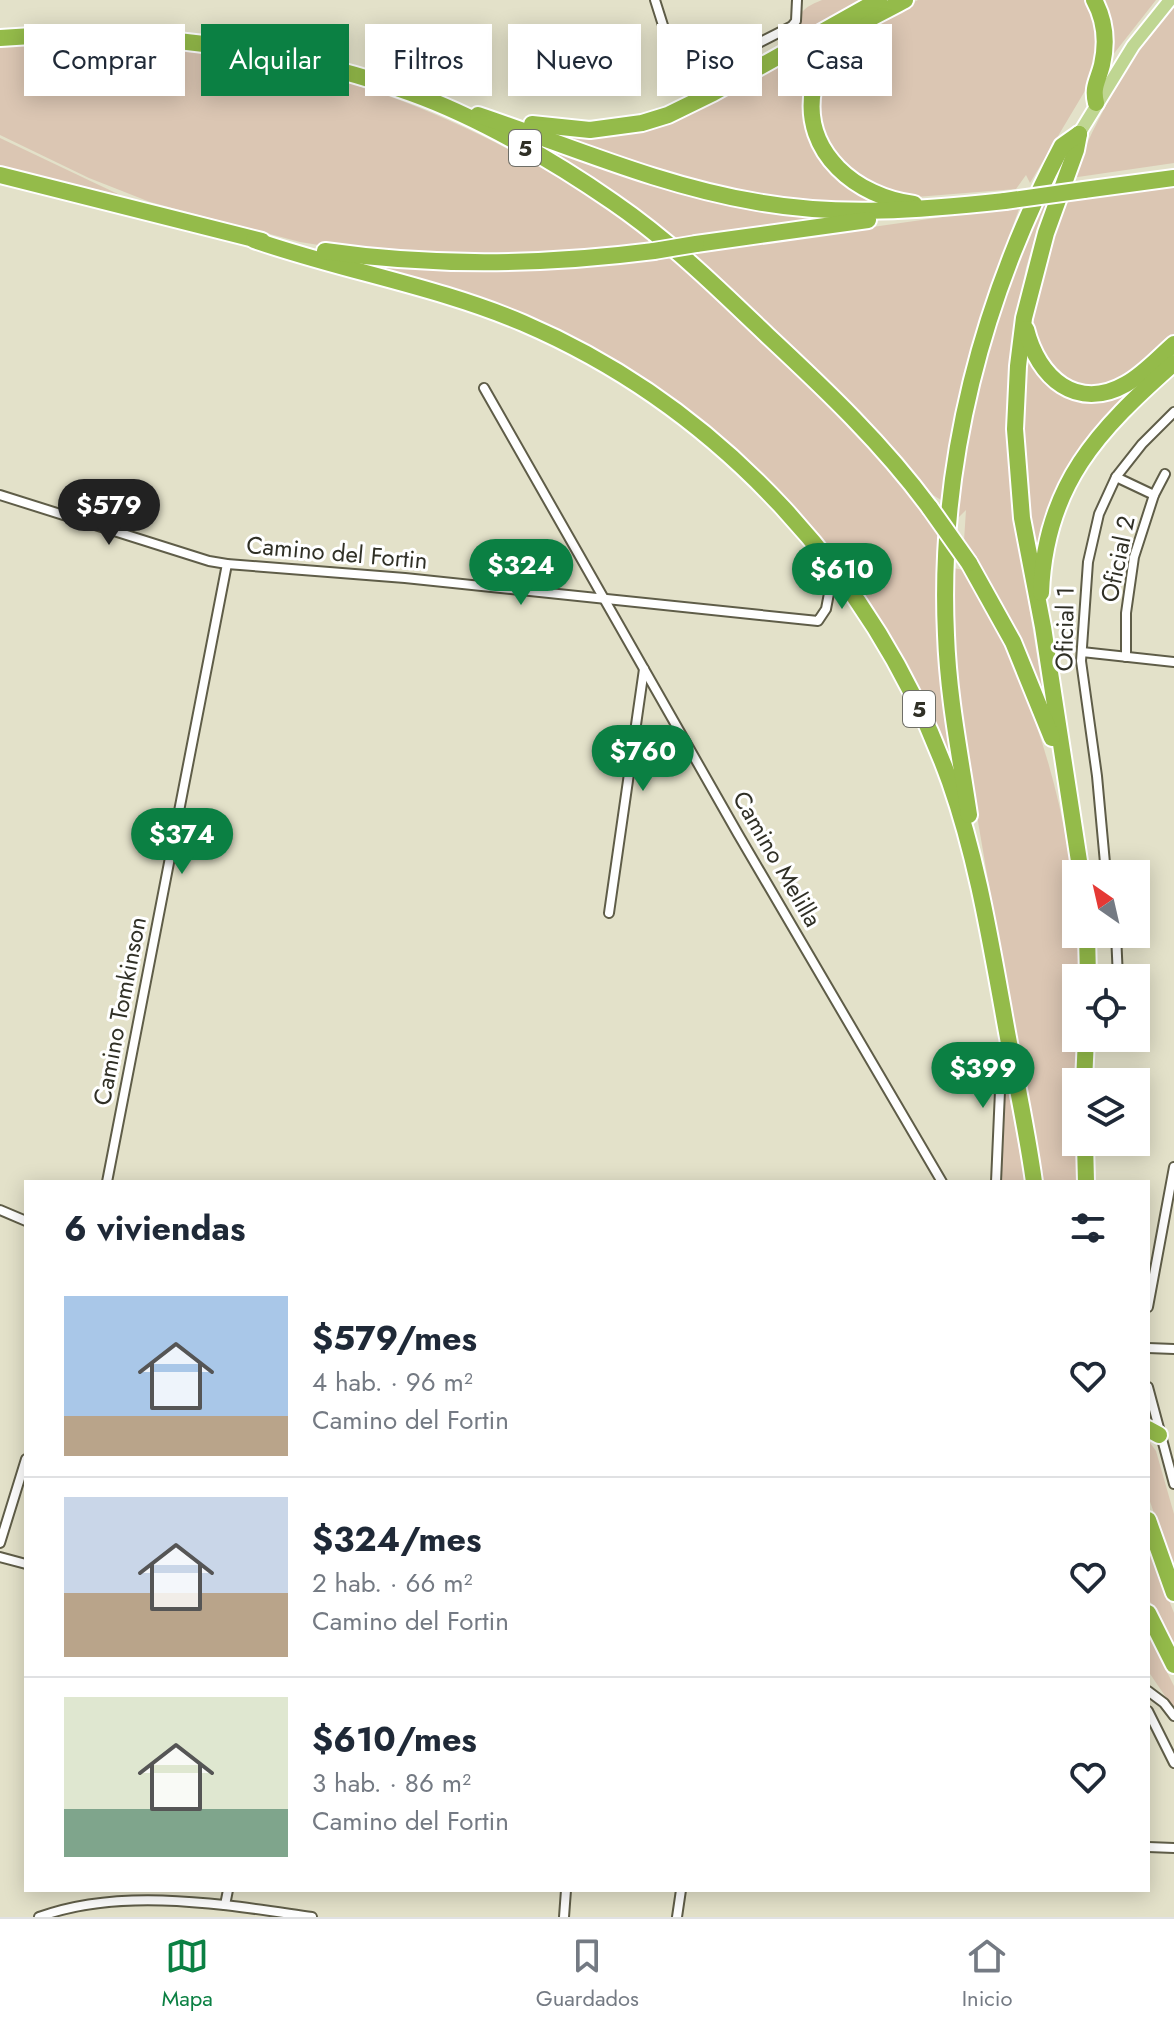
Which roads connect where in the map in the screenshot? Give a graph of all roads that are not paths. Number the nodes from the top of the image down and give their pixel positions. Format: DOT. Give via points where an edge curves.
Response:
graph roads {
  1 [pos="655,0"];
  2 [pos="797,0"];
  3 [pos="879,0"];
  4 [pos="905,0"];
  5 [pos="1094,0"];
  6 [pos="1170,0"];
  7 [pos="4,36"];
  8 [pos="365,80"];
  9 [pos="419,96"];
  10 [pos="421,96"];
  11 [pos="424,96"];
  12 [pos="1096,103"];
  13 [pos="1079,134"];
  14 [pos="0,175"];
  15 [pos="1170,177"];
  16 [pos="948,207"];
  17 [pos="254,240"];
  18 [pos="1024,318"];
  19 [pos="1174,344"];
  20 [pos="1174,363"];
  21 [pos="484,388"];
  22 [pos="1174,412"];
  23 [pos="1165,474"];
  24 [pos="1116,477"];
  25 [pos="0,495"];
  26 [pos="1154,495"];
  27 [pos="227,564"];
  28 [pos="840,576"];
  29 [pos="605,600"];
  30 [pos="1043,627"];
  31 [pos="1082,652"];
  32 [pos="1126,657"];
  33 [pos="1174,662"];
  34 [pos="644,669"];
  35 [pos="1067,793"];
  36 [pos="1079,860"];
  37 [pos="1104,860"];
  38 [pos="980,886"];
  39 [pos="609,913"];
  40 [pos="1009,1046"];
  41 [pos="1085,1156"];
  42 [pos="1174,1167"];
  43 [pos="107,1180"];
  44 [pos="941,1180"];
  45 [pos="996,1180"];
  46 [pos="1034,1180"];
  47 [pos="1086,1180"];
  48 [pos="0,1210"];
  49 [pos="24,1220"];
  50 [pos="1150,1296"];
  51 [pos="1150,1348"];
  52 [pos="1174,1349"];
  53 [pos="1152,1424"];
  54 [pos="24,1465"];
  55 [pos="1174,1484"];
  56 [pos="1150,1526"];
  57 [pos="0,1543"];
  58 [pos="0,1557"];
  59 [pos="24,1563"];
  60 [pos="1174,1593"];
  61 [pos="1150,1617"];
  62 [pos="1174,1665"];
  63 [pos="1150,1692"];
  64 [pos="1150,1715"];
  65 [pos="1174,1716"];
  66 [pos="1174,1763"];
  67 [pos="1150,1847"];
  68 [pos="1174,1848"];
  69 [pos="228,1892"];
  70 [pos="566,1892"];
  71 [pos="681,1892"];
  72 [pos="225,1905"];
  73 [pos="39,1917"];
  74 [pos="312,1917"];
  75 [pos="564,1917"];
  76 [pos="677,1917"];
  1 -- 2 [label="street" via="680,79 792,26"];
  3 -- 11 [label="highway" via="713,93 642,123 557,129"];
  4 -- 16 [label="highway" via="832,47 813,86 813,126 832,164 861,187 902,203"];
  5 -- 12 [label="highway" via="1105,41 1093,88"];
  6 -- 12 [label="main road"];
  7 -- 8 [label="highway, 5" via="167,40 314,65"];
  9 -- 35 [label="highway, 5, bridge" via="548,161 615,203 688,260 842,407 908,478 969,563 1013,642"];
  10 -- 16 [label="highway" via="671,182 742,199 829,211"];
  12 -- 13 [label="main road"];
  13 -- 18 [label="highway"];
  13 -- 38 [label="highway" via="1062,146 1010,258 976,363 953,480 946,637"];
  14 -- 17 [label="highway, 5"];
  15 -- 16 [label="highway, bridge"];
  16 -- 17 [label="highway, bridge" via="559,261 355,255"];
  17 -- 28 [label="highway, 5" via="482,306 592,358 639,385 722,448 783,508"];
  18 -- 19 [label="highway" via="1045,371 1077,392 1125,385"];
  18 -- 30 [label="highway" via="1017,463"];
  20 -- 30 [label="highway" via="1108,424 1074,472 1046,555"];
  21 -- 29 [label="street, Camino Melilla"];
  22 -- 24 [label="street, Oficial 1"];
  23 -- 26 [label="street, Oficial 2"];
  24 -- 26 [label="street"];
  24 -- 31 [label="street, Oficial 1" via="1099,514 1088,562"];
  25 -- 27 [label="street, Camino del Fortin"];
  26 -- 32 [label="street, Oficial 2" via="1132,570"];
  27 -- 29 [label="street, Camino del Fortin"];
  27 -- 43 [label="street, Camino Tomkinson"];
  28 -- 29 [label="street, Camino del Fortin" via="831,583 818,621"];
  28 -- 38 [label="highway, 5" via="888,650 929,731 961,815"];
  29 -- 34 [label="street, Camino Melilla"];
  30 -- 35 [label="highway"];
  31 -- 32 [label="street"];
  31 -- 37 [label="street, Oficial 1"];
  32 -- 33 [label="street"];
  34 -- 39 [label="street"];
  34 -- 44 [label="street, Camino Melilla"];
  35 -- 36 [label="highway, 5"];
  38 -- 40 [label="highway, 5"];
  40 -- 45 [label="street" via="1001,1068"];
  40 -- 46 [label="highway, 5"];
  41 -- 47 [label="highway"];
  42 -- 50 [label="street"];
  48 -- 49 [label="street"];
  51 -- 52 [label="street"];
  53 -- 55 [label="street"];
  54 -- 57 [label="street"];
  56 -- 60 [label="highway"];
  58 -- 59 [label="street"];
  61 -- 62 [label="highway"];
  63 -- 65 [label="street"];
  64 -- 66 [label="street"];
  67 -- 68 [label="street"];
  69 -- 72 [label="street"];
  70 -- 75 [label="street"];
  71 -- 76 [label="street"];
  72 -- 73 [label="street" via="107,1902"];
  72 -- 74 [label="street"];
}
